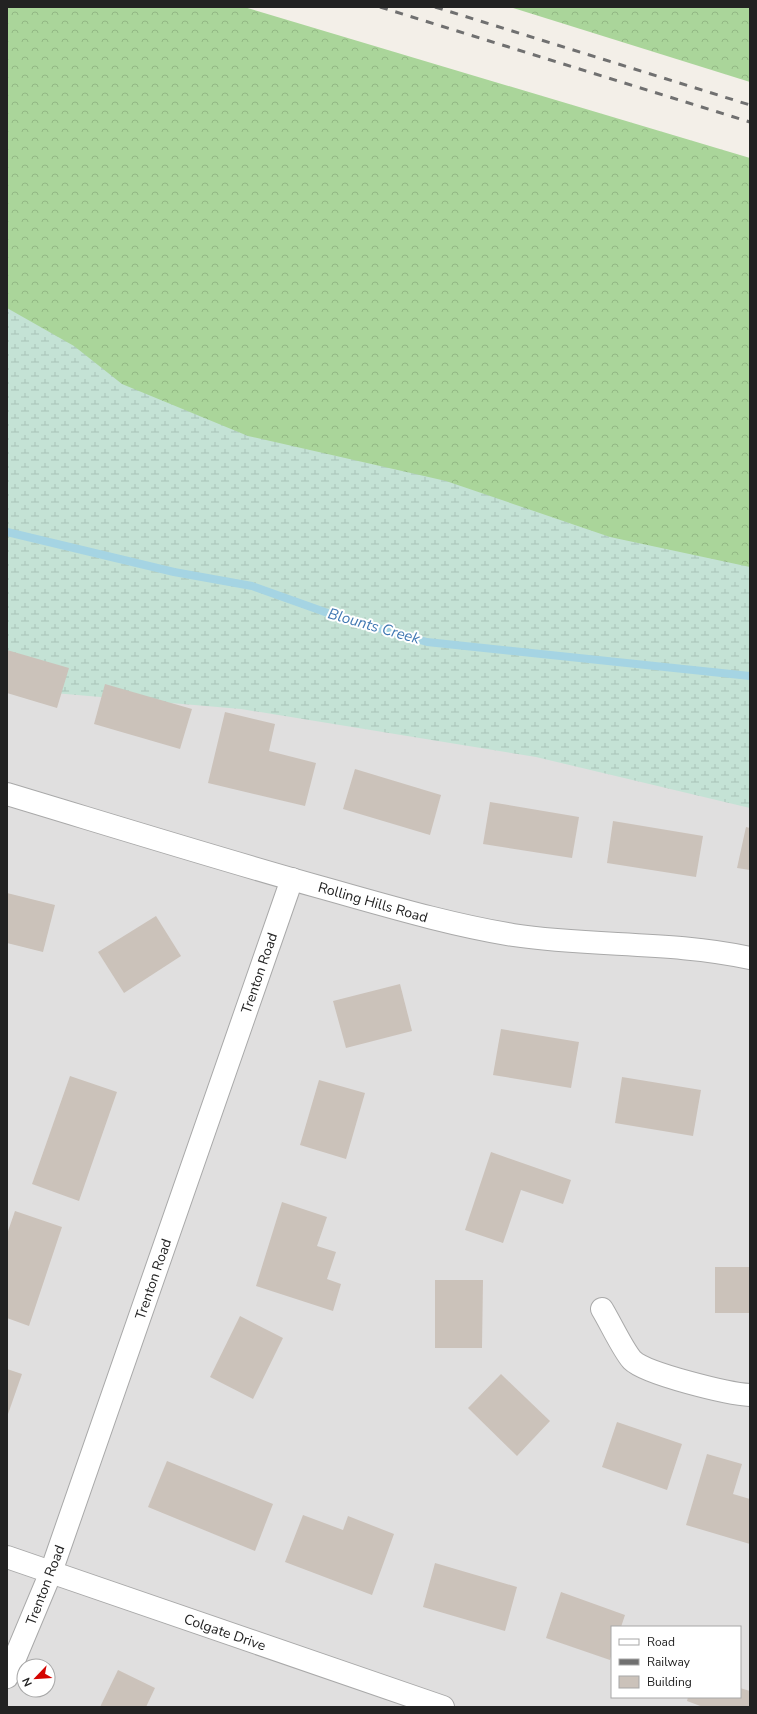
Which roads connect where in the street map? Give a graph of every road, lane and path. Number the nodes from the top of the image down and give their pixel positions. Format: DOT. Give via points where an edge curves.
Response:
graph roads {
  1 [pos="7,794"];
  2 [pos="292,879"];
  3 [pos="750,958"];
  4 [pos="602,1309"];
  5 [pos="750,1395"];
  6 [pos="7,1557"];
  7 [pos="51,1572"];
  8 [pos="7,1677"];
  9 [pos="442,1707"];
  1 -- 2 [label="street, Rolling Hills Road"];
  2 -- 3 [label="street, Rolling Hills Road" via="434,919 514,935 588,943 661,945"];
  2 -- 7 [label="street, Trenton Road"];
  4 -- 5 [label="street" via="632,1360 649,1369 696,1385"];
  6 -- 7 [label="street, Colgate Drive"];
  7 -- 8 [label="street, Trenton Road"];
  7 -- 9 [label="street, Colgate Drive"];
}
